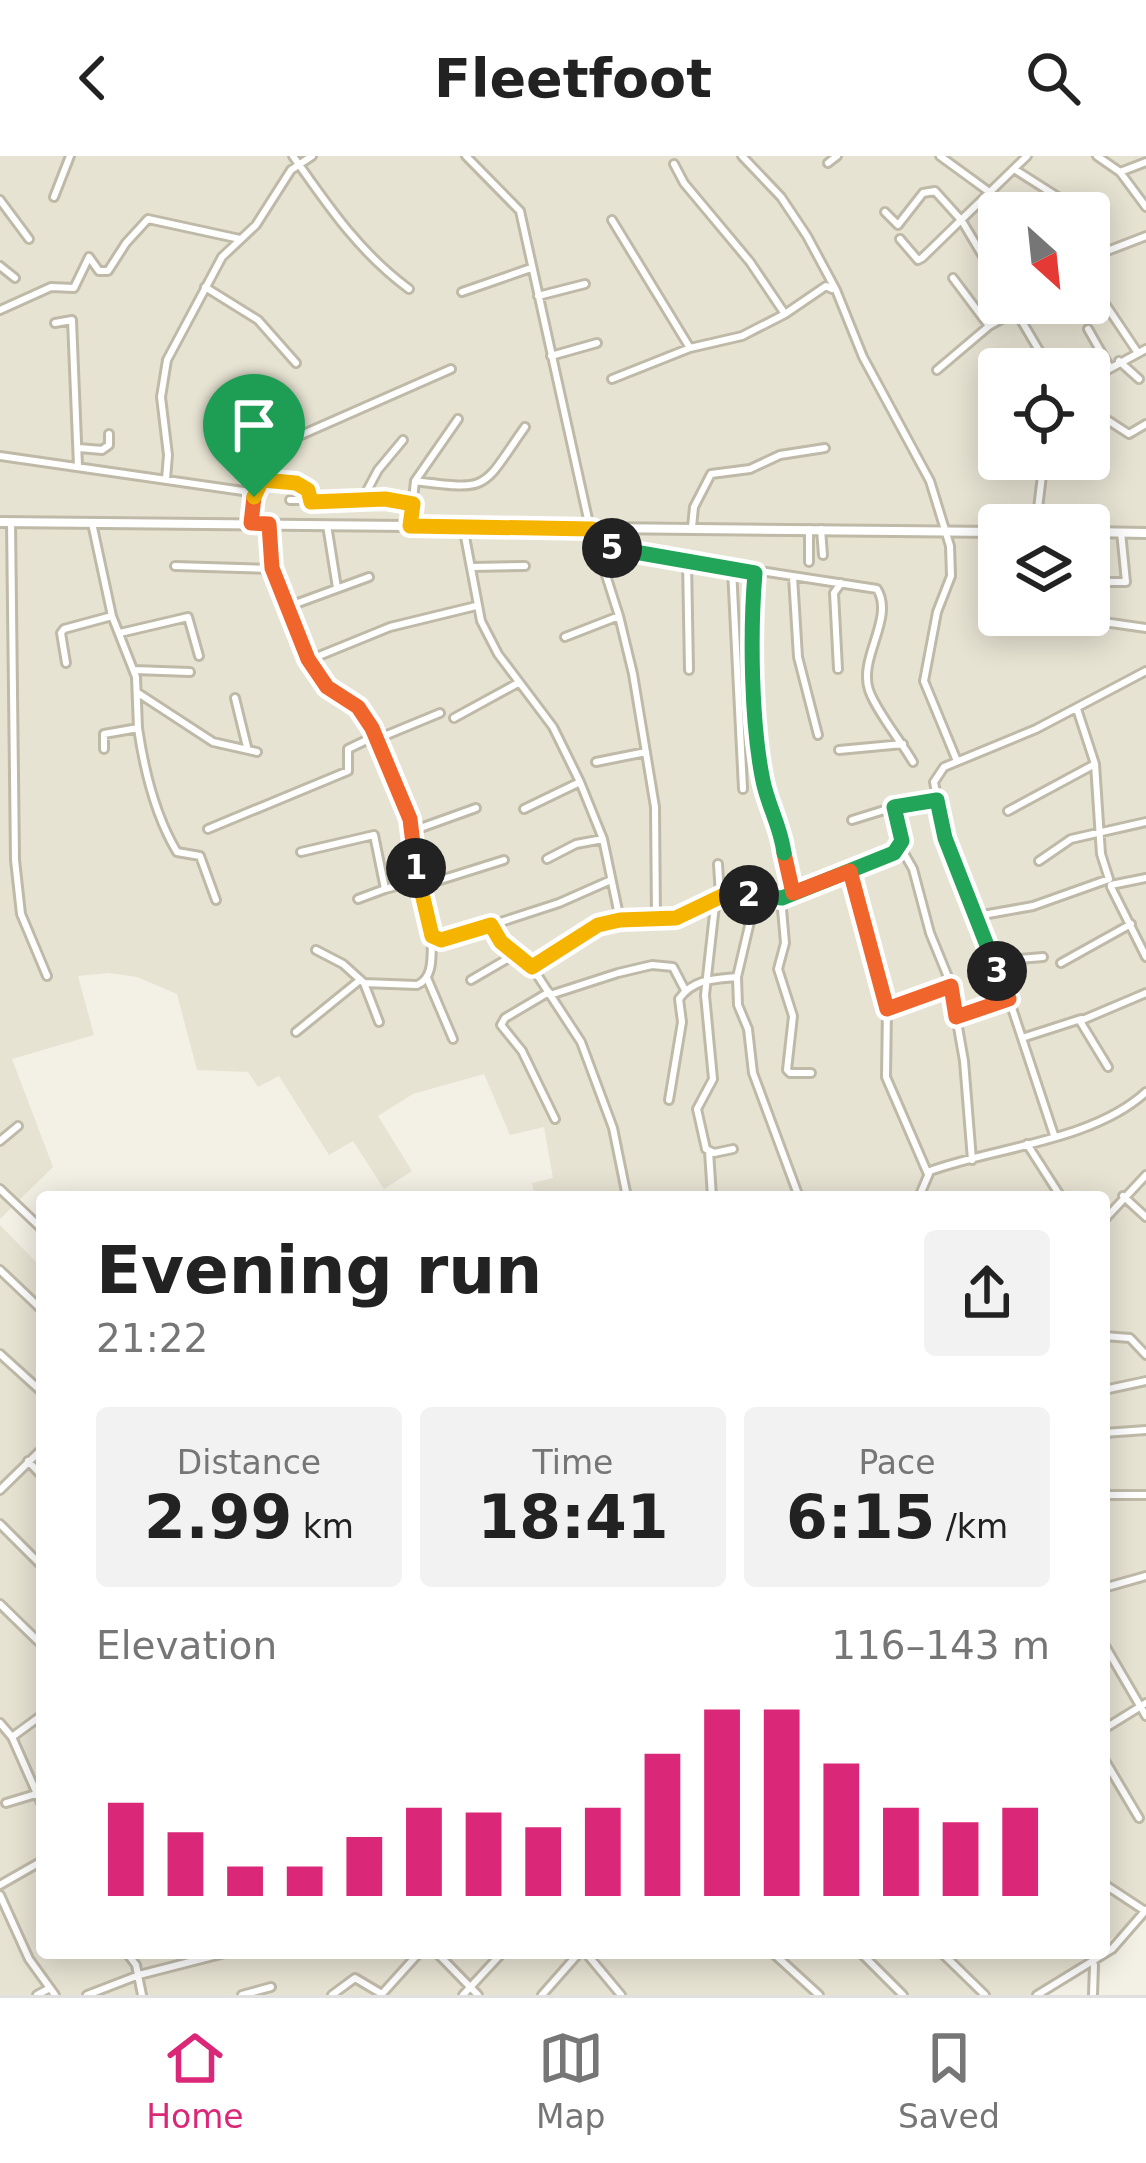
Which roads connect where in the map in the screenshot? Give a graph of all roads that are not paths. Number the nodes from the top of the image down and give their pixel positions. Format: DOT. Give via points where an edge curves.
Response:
graph roads {
  1 [pos="70,156"];
  2 [pos="312,156"];
  3 [pos="466,156"];
  4 [pos="742,156"];
  5 [pos="838,156"];
  6 [pos="940,156"];
  7 [pos="1027,156"];
  8 [pos="1097,156"];
  9 [pos="296,160"];
  10 [pos="1146,162"];
  11 [pos="674,164"];
  12 [pos="828,164"];
  13 [pos="1014,169"];
  14 [pos="1120,172"];
  15 [pos="992,192"];
  16 [pos="1050,192"];
  17 [pos="53,197"];
  18 [pos="0,200"];
  19 [pos="978,205"];
  20 [pos="1146,207"];
  21 [pos="885,212"];
  22 [pos="612,220"];
  23 [pos="962,220"];
  24 [pos="1146,236"];
  25 [pos="29,239"];
  26 [pos="240,239"];
  27 [pos="900,239"];
  28 [pos="978,247"];
  29 [pos="1110,251"];
  30 [pos="0,266"];
  31 [pos="531,268"];
  32 [pos="15,278"];
  33 [pos="952,278"];
  34 [pos="585,284"];
  35 [pos="205,287"];
  36 [pos="409,289"];
  37 [pos="836,290"];
  38 [pos="462,292"];
  39 [pos="538,296"];
  40 [pos="1110,308"];
  41 [pos="0,310"];
  42 [pos="785,314"];
  43 [pos="55,323"];
  44 [pos="992,324"];
  45 [pos="989,326"];
  46 [pos="1088,328"];
  47 [pos="597,343"];
  48 [pos="690,348"];
  49 [pos="1099,348"];
  50 [pos="1142,351"];
  51 [pos="551,356"];
  52 [pos="1119,361"];
  53 [pos="296,363"];
  54 [pos="1110,365"];
  55 [pos="451,369"];
  56 [pos="937,370"];
  57 [pos="612,379"];
  58 [pos="1139,379"];
  59 [pos="458,419"];
  60 [pos="1110,422"];
  61 [pos="1146,424"];
  62 [pos="525,427"];
  63 [pos="110,434"];
  64 [pos="403,440"];
  65 [pos="0,446"];
  66 [pos="79,448"];
  67 [pos="825,448"];
  68 [pos="1,456"];
  69 [pos="78,466"];
  70 [pos="166,478"];
  71 [pos="262,480"];
  72 [pos="415,481"];
  73 [pos="254,497"];
  74 [pos="290,500"];
  75 [pos="362,500"];
  76 [pos="311,502"];
  77 [pos="413,504"];
  78 [pos="5,522"];
  79 [pos="92,523"];
  80 [pos="251,523"];
  81 [pos="269,524"];
  82 [pos="328,525"];
  83 [pos="410,526"];
  84 [pos="464,526"];
  85 [pos="692,527"];
  86 [pos="592,529"];
  87 [pos="808,529"];
  88 [pos="821,529"];
  89 [pos="946,529"];
  90 [pos="978,531"];
  91 [pos="1110,532"];
  92 [pos="1121,532"];
  93 [pos="1146,533"];
  94 [pos="598,546"];
  95 [pos="823,555"];
  96 [pos="686,561"];
  97 [pos="809,562"];
  98 [pos="175,566"];
  99 [pos="524,566"];
  100 [pos="471,567"];
  101 [pos="272,568"];
  102 [pos="732,569"];
  103 [pos="755,573"];
  104 [pos="369,577"];
  105 [pos="793,577"];
  106 [pos="1110,582"];
  107 [pos="841,583"];
  108 [pos="337,588"];
  109 [pos="478,605"];
  110 [pos="287,607"];
  111 [pos="112,616"];
  112 [pos="619,616"];
  113 [pos="1110,623"];
  114 [pos="1146,628"];
  115 [pos="121,633"];
  116 [pos="566,637"];
  117 [pos="199,656"];
  118 [pos="308,659"];
  119 [pos="66,664"];
  120 [pos="838,669"];
  121 [pos="134,670"];
  122 [pos="689,670"];
  123 [pos="190,671"];
  124 [pos="1146,671"];
  125 [pos="518,683"];
  126 [pos="138,693"];
  127 [pos="235,698"];
  128 [pos="1077,709"];
  129 [pos="440,713"];
  130 [pos="454,718"];
  131 [pos="138,728"];
  132 [pos="818,735"];
  133 [pos="376,738"];
  134 [pos="903,744"];
  135 [pos="247,748"];
  136 [pos="104,749"];
  137 [pos="839,750"];
  138 [pos="256,752"];
  139 [pos="646,752"];
  140 [pos="957,761"];
  141 [pos="596,762"];
  142 [pos="913,762"];
  143 [pos="1095,764"];
  144 [pos="580,782"];
  145 [pos="743,789"];
  146 [pos="937,800"];
  147 [pos="894,807"];
  148 [pos="476,808"];
  149 [pos="524,809"];
  150 [pos="1008,811"];
  151 [pos="852,820"];
  152 [pos="1146,822"];
  153 [pos="208,829"];
  154 [pos="1099,830"];
  155 [pos="412,831"];
  156 [pos="603,839"];
  157 [pos="901,848"];
  158 [pos="301,852"];
  159 [pos="547,859"];
  160 [pos="504,860"];
  161 [pos="1039,861"];
  162 [pos="718,864"];
  163 [pos="850,871"];
  164 [pos="1146,878"];
  165 [pos="611,880"];
  166 [pos="1110,883"];
  167 [pos="417,884"];
  168 [pos="386,889"];
  169 [pos="793,893"];
  170 [pos="756,896"];
  171 [pos="358,898"];
  172 [pos="719,898"];
  173 [pos="782,898"];
  174 [pos="216,899"];
  175 [pos="977,916"];
  176 [pos="656,919"];
  177 [pos="620,920"];
  178 [pos="491,925"];
  179 [pos="1131,925"];
  180 [pos="432,936"];
  181 [pos="316,950"];
  182 [pos="514,955"];
  183 [pos="1043,957"];
  184 [pos="1146,957"];
  185 [pos="993,961"];
  186 [pos="1061,963"];
  187 [pos="532,967"];
  188 [pos="47,976"];
  189 [pos="736,976"];
  190 [pos="427,978"];
  191 [pos="471,980"];
  192 [pos="706,980"];
  193 [pos="362,981"];
  194 [pos="951,986"];
  195 [pos="685,990"];
  196 [pos="550,993"];
  197 [pos="1146,993"];
  198 [pos="1009,999"];
  199 [pos="887,1009"];
  200 [pos="956,1017"];
  201 [pos="1081,1019"];
  202 [pos="379,1022"];
  203 [pos="296,1032"];
  204 [pos="1022,1037"];
  205 [pos="453,1039"];
  206 [pos="1108,1067"];
  207 [pos="811,1073"];
  208 [pos="1146,1092"];
  209 [pos="669,1100"];
  210 [pos="555,1119"];
  211 [pos="18,1126"];
  212 [pos="1054,1135"];
  213 [pos="0,1141"];
  214 [pos="1027,1144"];
  215 [pos="733,1149"];
  216 [pos="709,1151"];
  217 [pos="972,1160"];
  218 [pos="928,1174"];
  219 [pos="1146,1175"];
  220 [pos="0,1189"];
  221 [pos="626,1191"];
  222 [pos="712,1191"];
  223 [pos="797,1191"];
  224 [pos="921,1191"];
  225 [pos="1057,1191"];
  226 [pos="1123,1196"];
  227 [pos="1110,1212"];
  228 [pos="1146,1217"];
  229 [pos="36,1222"];
  230 [pos="0,1270"];
  231 [pos="36,1304"];
  232 [pos="1110,1336"];
  233 [pos="0,1354"];
  234 [pos="1146,1355"];
  235 [pos="1146,1381"];
  236 [pos="36,1387"];
  237 [pos="1110,1389"];
  238 [pos="1146,1430"];
  239 [pos="1110,1433"];
  240 [pos="36,1454"];
  241 [pos="28,1461"];
  242 [pos="36,1470"];
  243 [pos="0,1490"];
  244 [pos="1110,1495"];
  245 [pos="1146,1495"];
  246 [pos="0,1524"];
  247 [pos="36,1560"];
  248 [pos="1146,1576"];
  249 [pos="1110,1586"];
  250 [pos="0,1604"];
  251 [pos="36,1639"];
  252 [pos="1110,1653"];
  253 [pos="1143,1705"];
  254 [pos="1146,1716"];
  255 [pos="36,1719"];
  256 [pos="0,1723"];
  257 [pos="1110,1725"];
  258 [pos="12,1737"];
  259 [pos="1110,1769"];
  260 [pos="36,1794"];
  261 [pos="6,1803"];
  262 [pos="1139,1818"];
  263 [pos="36,1865"];
  264 [pos="0,1886"];
  265 [pos="1110,1888"];
  266 [pos="0,1895"];
  267 [pos="1146,1910"];
  268 [pos="1110,1950"];
  269 [pos="131,1959"];
  270 [pos="202,1959"];
  271 [pos="414,1959"];
  272 [pos="443,1959"];
  273 [pos="496,1959"];
  274 [pos="576,1959"];
  275 [pos="588,1959"];
  276 [pos="780,1959"];
  277 [pos="867,1959"];
  278 [pos="948,1959"];
  279 [pos="1098,1959"];
  280 [pos="1095,1961"];
  281 [pos="139,1975"];
  282 [pos="271,1987"];
  283 [pos="470,1987"];
  284 [pos="52,1991"];
  285 [pos="37,1995"];
  286 [pos="87,1995"];
  287 [pos="142,1995"];
  288 [pos="242,1995"];
  289 [pos="332,1995"];
  290 [pos="381,1995"];
  291 [pos="463,1995"];
  292 [pos="478,1995"];
  293 [pos="542,1995"];
  294 [pos="621,1995"];
  295 [pos="819,1995"];
  296 [pos="903,1995"];
  297 [pos="986,1995"];
  298 [pos="1037,1995"];
  299 [pos="1093,1995"];
  1 -- 17 [label="street"];
  2 -- 9 [label="street"];
  3 -- 31 [label="street" via="516,204"];
  4 -- 37 [label="street" via="782,197"];
  5 -- 12 [label="street"];
  6 -- 15 [label="street"];
  7 -- 13 [label="street"];
  8 -- 14 [label="street"];
  9 -- 26 [label="street"];
  9 -- 36 [label="street" via="350,235"];
  10 -- 14 [label="street"];
  11 -- 42 [label="street"];
  13 -- 15 [label="street"];
  13 -- 16 [label="street"];
  14 -- 20 [label="street"];
  18 -- 25 [label="street"];
  19 -- 23 [label="street"];
  21 -- 23 [label="street" via="898,225 928,190"];
  22 -- 48 [label="street"];
  23 -- 27 [label="street" via="918,260"];
  23 -- 28 [label="street"];
  24 -- 29 [label="street"];
  26 -- 35 [label="street"];
  26 -- 41 [label="street" via="148,219 109,271 89,256 74,287 51,287"];
  30 -- 32 [label="street"];
  31 -- 38 [label="street"];
  31 -- 39 [label="street"];
  33 -- 45 [label="street"];
  34 -- 39 [label="street"];
  35 -- 53 [label="street" via="258,320"];
  35 -- 70 [label="street" via="166,360"];
  37 -- 42 [label="street" via="826,286"];
  37 -- 89 [label="street"];
  39 -- 51 [label="street"];
  40 -- 50 [label="street"];
  42 -- 48 [label="street" via="742,336"];
  43 -- 66 [label="street" via="72,320"];
  44 -- 45 [label="street"];
  45 -- 56 [label="street"];
  46 -- 49 [label="street"];
  47 -- 51 [label="street"];
  48 -- 57 [label="street"];
  50 -- 52 [label="street"];
  51 -- 86 [label="street"];
  52 -- 54 [label="street"];
  52 -- 58 [label="street"];
  55 -- 71 [label="street" via="292,439"];
  59 -- 72 [label="street"];
  60 -- 61 [label="street" via="1129,434"];
  62 -- 72 [label="street" via="479,485"];
  63 -- 66 [label="street" via="102,450"];
  64 -- 75 [label="street"];
  65 -- 68 [label="street"];
  66 -- 69 [label="street"];
  67 -- 85 [label="street" via="711,474"];
  68 -- 69 [label="street"];
  69 -- 70 [label="street"];
  70 -- 73 [label="street"];
  71 -- 73 [label="street"];
  71 -- 76 [label="street" via="303,486"];
  72 -- 77 [label="street"];
  73 -- 80 [label="street"];
  74 -- 76 [label="street"];
  75 -- 76 [label="street"];
  75 -- 77 [label="street"];
  77 -- 83 [label="street"];
  78 -- 79 [label="street"];
  78 -- 188 [label="street" via="15,860 20,914"];
  79 -- 80 [label="street"];
  79 -- 111 [label="street"];
  80 -- 81 [label="street"];
  81 -- 82 [label="street"];
  81 -- 101 [label="street"];
  82 -- 83 [label="street"];
  82 -- 108 [label="street"];
  83 -- 84 [label="street"];
  84 -- 86 [label="street"];
  84 -- 100 [label="street"];
  85 -- 86 [label="street"];
  85 -- 87 [label="street"];
  86 -- 94 [label="street"];
  87 -- 88 [label="street"];
  87 -- 97 [label="street"];
  88 -- 89 [label="street"];
  88 -- 95 [label="street"];
  89 -- 90 [label="street"];
  89 -- 140 [label="street" via="951,576 924,681"];
  91 -- 92 [label="street"];
  92 -- 93 [label="street"];
  92 -- 106 [label="street" via="1126,582"];
  94 -- 96 [label="street"];
  94 -- 112 [label="street"];
  96 -- 102 [label="street"];
  96 -- 122 [label="street"];
  98 -- 101 [label="street"];
  99 -- 100 [label="street"];
  100 -- 109 [label="street"];
  101 -- 110 [label="street"];
  102 -- 103 [label="street"];
  102 -- 145 [label="street"];
  103 -- 105 [label="street"];
  103 -- 169 [label="street" via="759,749"];
  104 -- 108 [label="street"];
  105 -- 107 [label="street"];
  105 -- 132 [label="street" via="797,657"];
  107 -- 120 [label="street" via="834,593"];
  107 -- 134 [label="street" via="881,594 867,681"];
  108 -- 110 [label="street"];
  109 -- 118 [label="street"];
  109 -- 125 [label="street"];
  110 -- 118 [label="street"];
  111 -- 115 [label="street"];
  111 -- 119 [label="street" via="64,629"];
  112 -- 116 [label="street"];
  112 -- 139 [label="street"];
  113 -- 114 [label="street"];
  115 -- 117 [label="street" via="188,617"];
  115 -- 121 [label="street"];
  118 -- 133 [label="street" via="327,687 358,707"];
  121 -- 123 [label="street"];
  121 -- 126 [label="street"];
  124 -- 128 [label="street"];
  125 -- 130 [label="street"];
  125 -- 144 [label="street" via="554,727"];
  126 -- 131 [label="street"];
  126 -- 135 [label="street" via="213,742"];
  127 -- 135 [label="street"];
  128 -- 140 [label="street"];
  128 -- 143 [label="street"];
  129 -- 133 [label="street"];
  131 -- 136 [label="street" via="104,734"];
  131 -- 174 [label="street" via="160,817 178,852 200,856"];
  133 -- 153 [label="street" via="348,749 348,771"];
  133 -- 155 [label="street"];
  134 -- 137 [label="street"];
  134 -- 142 [label="street"];
  135 -- 138 [label="street"];
  139 -- 141 [label="street"];
  139 -- 176 [label="street"];
  140 -- 146 [label="street" via="936,773"];
  143 -- 150 [label="street"];
  143 -- 154 [label="street"];
  144 -- 149 [label="street"];
  144 -- 156 [label="street"];
  146 -- 147 [label="street"];
  146 -- 175 [label="street"];
  147 -- 151 [label="street"];
  147 -- 157 [label="street"];
  148 -- 155 [label="street"];
  152 -- 154 [label="street"];
  154 -- 161 [label="street"];
  154 -- 166 [label="street"];
  155 -- 167 [label="street"];
  156 -- 159 [label="street"];
  156 -- 165 [label="street"];
  157 -- 163 [label="street"];
  157 -- 194 [label="street"];
  158 -- 168 [label="street" via="374,835"];
  160 -- 167 [label="street"];
  162 -- 172 [label="street"];
  163 -- 169 [label="street"];
  163 -- 199 [label="street"];
  164 -- 166 [label="street"];
  165 -- 177 [label="street"];
  165 -- 178 [label="street"];
  166 -- 175 [label="street"];
  166 -- 179 [label="street"];
  167 -- 168 [label="street"];
  167 -- 180 [label="street"];
  168 -- 171 [label="street"];
  169 -- 173 [label="street"];
  170 -- 172 [label="street"];
  170 -- 173 [label="street"];
  170 -- 189 [label="street"];
  172 -- 176 [label="street"];
  172 -- 192 [label="street"];
  173 -- 207 [label="street" via="778,969 793,1016 787,1070"];
  175 -- 185 [label="street"];
  176 -- 177 [label="street"];
  177 -- 187 [label="street" via="589,929"];
  178 -- 180 [label="street"];
  178 -- 182 [label="street"];
  179 -- 184 [label="street"];
  179 -- 186 [label="street"];
  180 -- 190 [label="street"];
  181 -- 193 [label="street"];
  182 -- 187 [label="street"];
  182 -- 191 [label="street"];
  183 -- 185 [label="street"];
  185 -- 198 [label="street"];
  187 -- 196 [label="street"];
  189 -- 192 [label="street"];
  189 -- 223 [label="street" via="753,1073"];
  190 -- 193 [label="street" via="416,985"];
  190 -- 205 [label="street"];
  192 -- 195 [label="street"];
  192 -- 216 [label="street" via="713,1079 697,1108"];
  193 -- 202 [label="street"];
  193 -- 203 [label="street"];
  194 -- 199 [label="street"];
  194 -- 200 [label="street"];
  195 -- 196 [label="street" via="673,967 652,965"];
  195 -- 209 [label="street"];
  196 -- 210 [label="street" via="501,1025"];
  196 -- 221 [label="street" via="605,1099"];
  197 -- 201 [label="street"];
  198 -- 200 [label="street"];
  198 -- 204 [label="street"];
  199 -- 218 [label="street" via="886,1077"];
  200 -- 217 [label="street"];
  201 -- 204 [label="street"];
  201 -- 206 [label="street"];
  204 -- 212 [label="street"];
  208 -- 212 [label="street" via="1115,1114"];
  211 -- 213 [label="street"];
  212 -- 214 [label="street"];
  214 -- 217 [label="street"];
  214 -- 225 [label="street"];
  215 -- 216 [label="street"];
  216 -- 222 [label="street"];
  217 -- 218 [label="street"];
  218 -- 224 [label="street"];
  219 -- 226 [label="street"];
  220 -- 229 [label="street"];
  226 -- 227 [label="street"];
  226 -- 228 [label="street"];
  230 -- 231 [label="street"];
  232 -- 234 [label="street" via="1130,1337"];
  233 -- 236 [label="street"];
  235 -- 237 [label="street"];
  238 -- 239 [label="street"];
  240 -- 241 [label="street"];
  241 -- 242 [label="street"];
  241 -- 243 [label="street"];
  244 -- 245 [label="street"];
  246 -- 247 [label="street"];
  248 -- 249 [label="street"];
  250 -- 251 [label="street"];
  252 -- 253 [label="street"];
  253 -- 254 [label="street"];
  253 -- 257 [label="street"];
  255 -- 258 [label="street"];
  256 -- 258 [label="street"];
  258 -- 260 [label="street"];
  259 -- 262 [label="street"];
  260 -- 261 [label="street"];
  263 -- 264 [label="street"];
  265 -- 267 [label="street"];
  266 -- 284 [label="street"];
  267 -- 268 [label="street"];
  269 -- 281 [label="street"];
  270 -- 281 [label="street"];
  271 -- 290 [label="street"];
  272 -- 283 [label="street"];
  273 -- 283 [label="street"];
  274 -- 293 [label="street"];
  275 -- 294 [label="street"];
  276 -- 295 [label="street"];
  277 -- 296 [label="street"];
  278 -- 297 [label="street"];
  279 -- 280 [label="street"];
  280 -- 298 [label="street"];
  280 -- 299 [label="street"];
  281 -- 286 [label="street"];
  281 -- 287 [label="street"];
  282 -- 288 [label="street"];
  283 -- 291 [label="street"];
  283 -- 292 [label="street"];
  284 -- 285 [label="street"];
  289 -- 290 [label="street" via="355,1978"];
}
